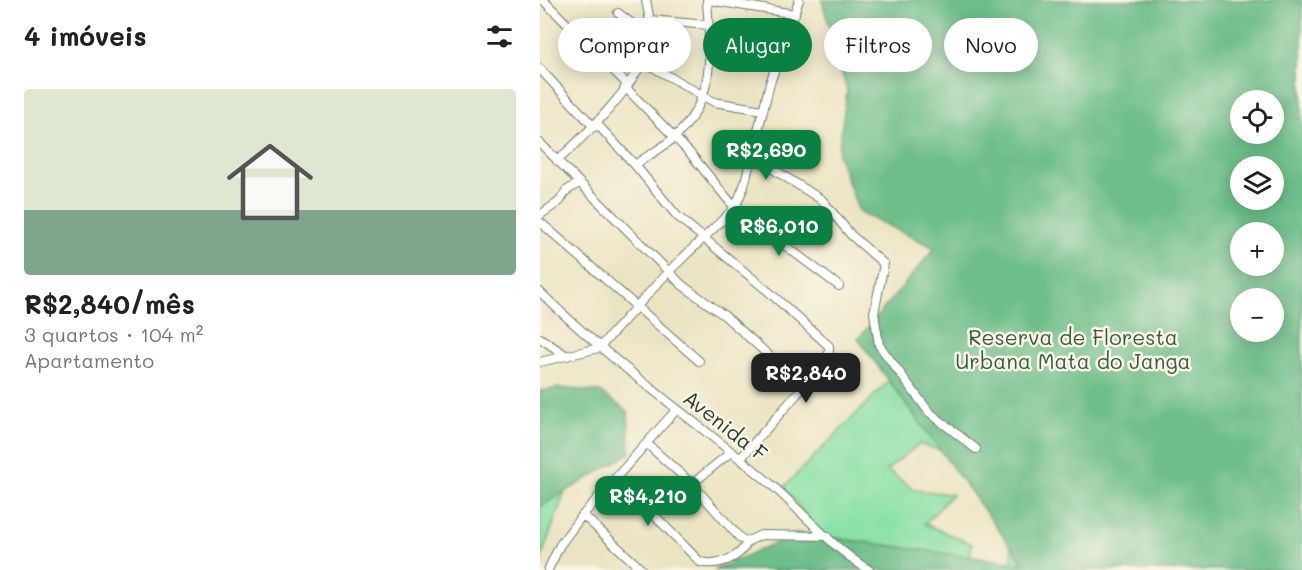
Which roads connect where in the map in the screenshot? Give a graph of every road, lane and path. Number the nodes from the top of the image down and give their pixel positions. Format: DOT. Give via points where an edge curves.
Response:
graph roads {
  1 [pos="543,0"];
  2 [pos="646,0"];
  3 [pos="708,0"];
  4 [pos="799,0"];
  5 [pos="618,13"];
  6 [pos="795,14"];
  7 [pos="625,18"];
  8 [pos="650,18"];
  9 [pos="708,18"];
  10 [pos="794,18"];
  11 [pos="540,69"];
  12 [pos="635,72"];
  13 [pos="661,72"];
  14 [pos="709,72"];
  15 [pos="775,72"];
  16 [pos="626,86"];
  17 [pos="703,97"];
  18 [pos="763,110"];
  19 [pos="595,126"];
  20 [pos="675,137"];
  21 [pos="541,146"];
  22 [pos="752,156"];
  23 [pos="557,161"];
  24 [pos="635,165"];
  25 [pos="579,183"];
  26 [pos="735,208"];
  27 [pos="540,215"];
  28 [pos="540,222"];
  29 [pos="705,238"];
  30 [pos="668,272"];
  31 [pos="839,286"];
  32 [pos="540,292"];
  33 [pos="637,307"];
  34 [pos="540,338"];
  35 [pos="599,348"];
  36 [pos="540,355"];
  37 [pos="567,356"];
  38 [pos="557,358"];
  39 [pos="699,361"];
  40 [pos="540,362"];
  41 [pos="804,387"];
  42 [pos="677,410"];
  43 [pos="647,444"];
  44 [pos="976,449"];
  45 [pos="731,452"];
  46 [pos="740,459"];
  47 [pos="617,477"];
  48 [pos="692,484"];
  49 [pos="583,515"];
  50 [pos="827,536"];
  51 [pos="748,541"];
  52 [pos="548,570"];
  53 [pos="642,570"];
  54 [pos="869,570"];
  1 -- 16 [label="street"];
  2 -- 8 [label="street"];
  3 -- 6 [label="street"];
  3 -- 9 [label="street"];
  4 -- 6 [label="street"];
  5 -- 7 [label="street"];
  6 -- 10 [label="street"];
  11 -- 19 [label="street"];
  12 -- 16 [label="street"];
  13 -- 17 [label="street"];
  14 -- 17 [label="street"];
  15 -- 18 [label="street"];
  16 -- 19 [label="street"];
  16 -- 20 [label="street"];
  17 -- 18 [label="street"];
  17 -- 20 [label="street"];
  18 -- 22 [label="street"];
  19 -- 23 [label="street"];
  19 -- 24 [label="street"];
  20 -- 24 [label="street"];
  20 -- 26 [label="street"];
  21 -- 23 [label="street"];
  22 -- 26 [label="street"];
  22 -- 44 [label="street" via="822,200 850,235 884,264 874,313 879,345 929,412"];
  23 -- 25 [label="street"];
  24 -- 29 [label="street" via="677,216"];
  25 -- 27 [label="street"];
  25 -- 30 [label="street"];
  26 -- 29 [label="street"];
  26 -- 31 [label="street"];
  28 -- 33 [label="street"];
  29 -- 30 [label="street"];
  29 -- 41 [label="street" via="829,346 826,361"];
  30 -- 33 [label="street"];
  30 -- 41 [label="street" via="725,316"];
  32 -- 35 [label="street, Avenida F"];
  33 -- 35 [label="street"];
  33 -- 39 [label="street"];
  34 -- 37 [label="street"];
  35 -- 37 [label="street"];
  35 -- 42 [label="street, Avenida F"];
  36 -- 38 [label="street"];
  37 -- 38 [label="street"];
  38 -- 40 [label="street"];
  41 -- 46 [label="street"];
  42 -- 43 [label="street"];
  42 -- 45 [label="street, Avenida F"];
  43 -- 47 [label="street"];
  43 -- 48 [label="street"];
  45 -- 46 [label="street, Avenida F"];
  45 -- 48 [label="street"];
  46 -- 50 [label="street, Avenida F"];
  47 -- 49 [label="street"];
  47 -- 51 [label="street" via="700,562 731,559"];
  48 -- 51 [label="street" via="736,534"];
  49 -- 52 [label="street" via="560,545"];
  49 -- 53 [label="street"];
  50 -- 51 [label="street" via="761,535"];
  50 -- 54 [label="street, Avenida F"];
}
